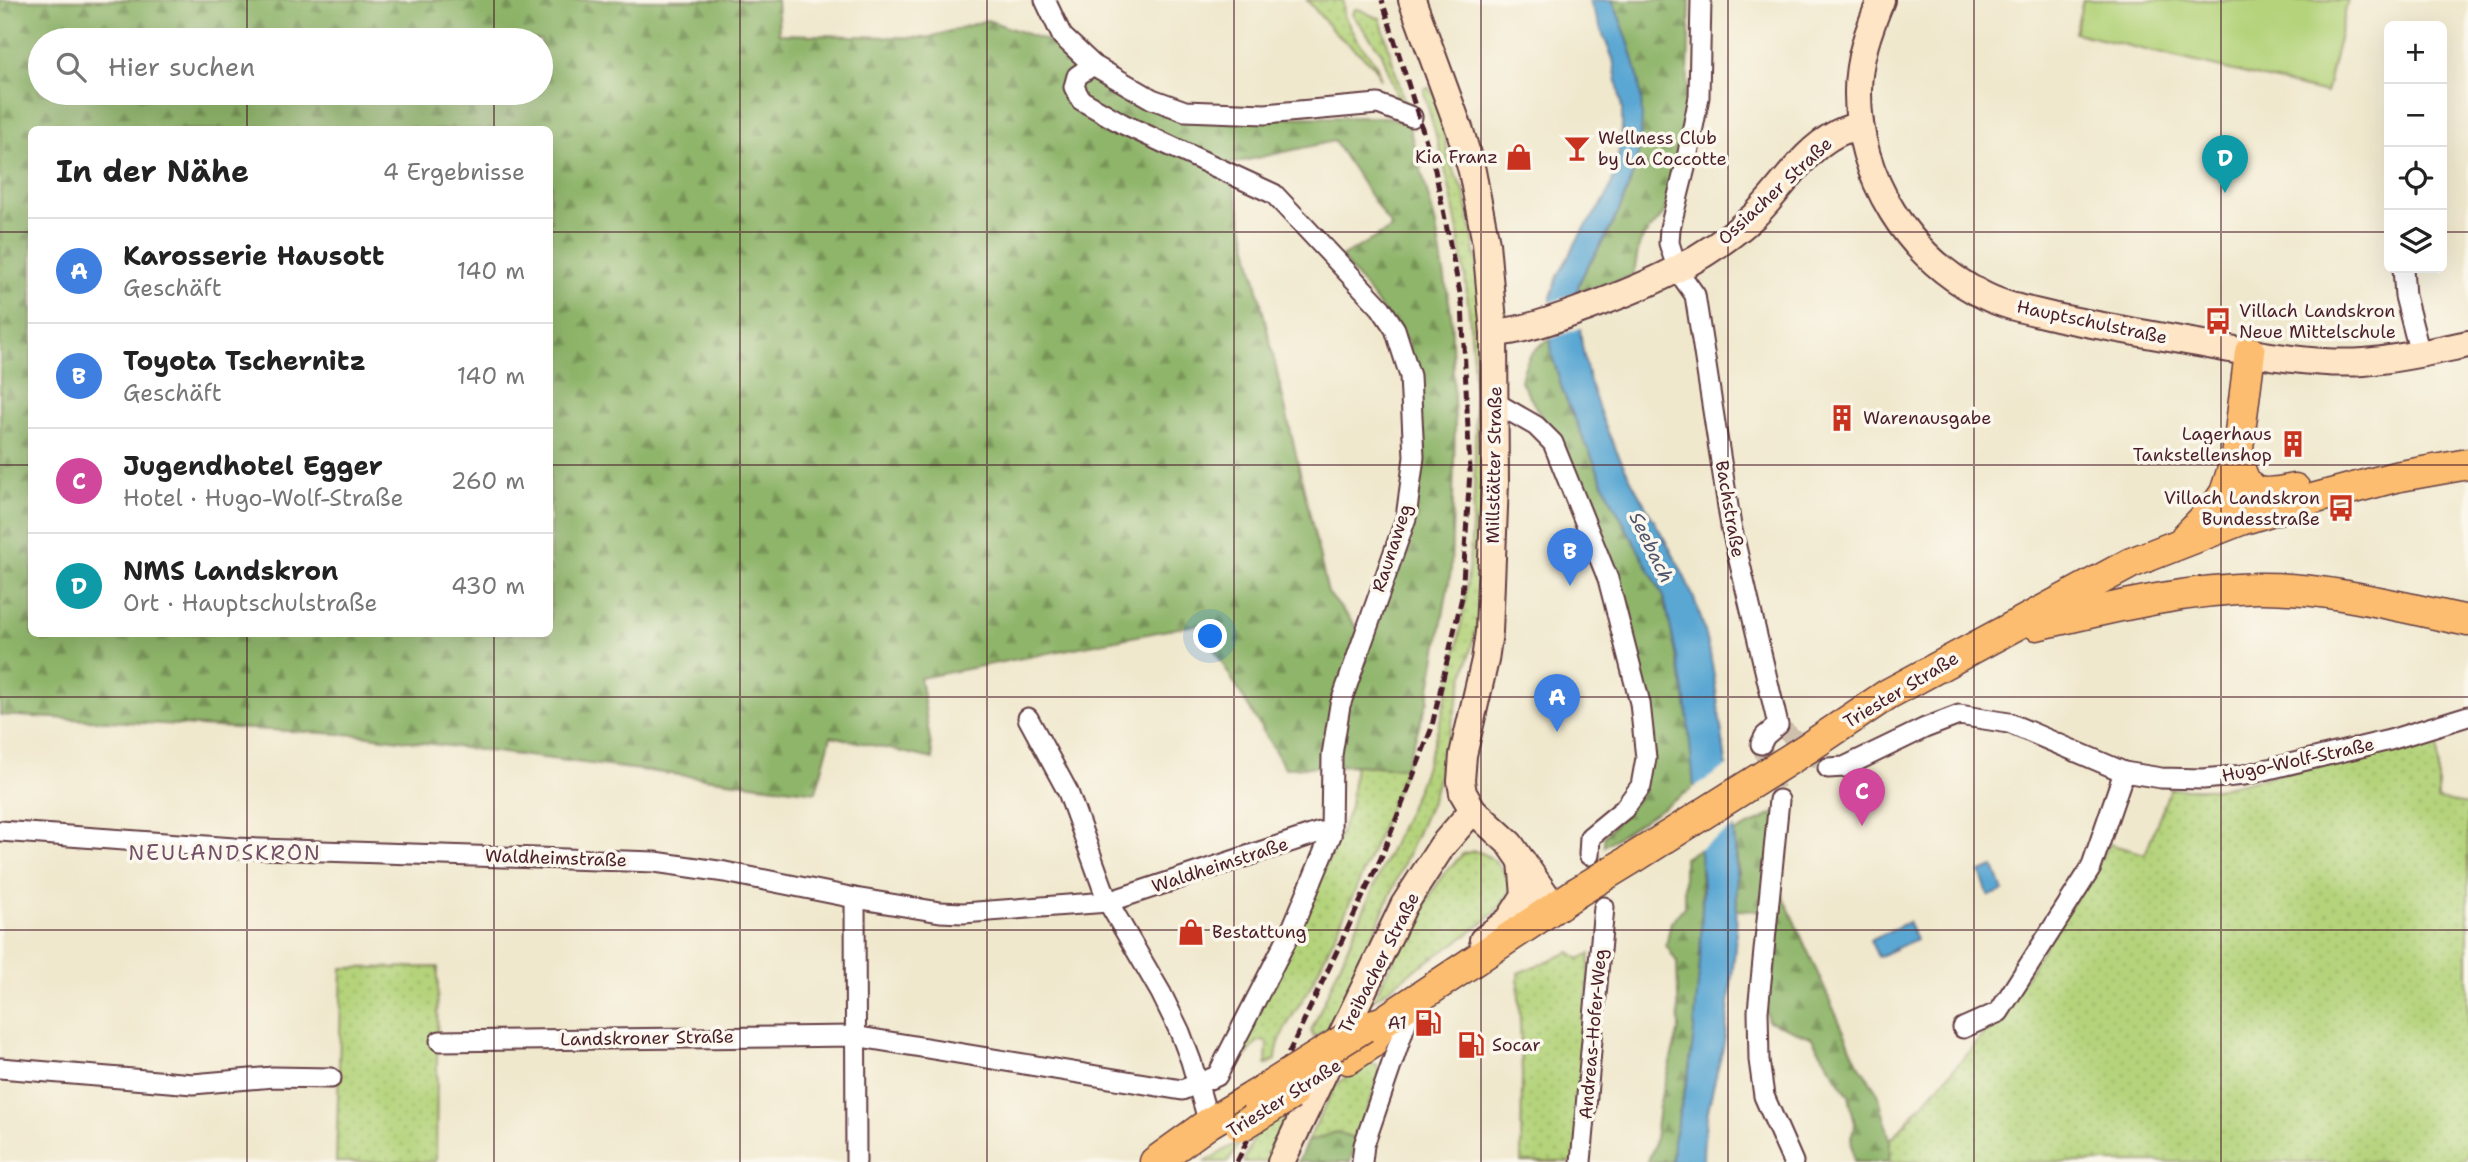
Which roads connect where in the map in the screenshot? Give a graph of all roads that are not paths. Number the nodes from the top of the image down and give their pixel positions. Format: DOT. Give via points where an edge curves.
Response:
graph roads {
  1 [pos="1045,0"];
  2 [pos="1412,0"];
  3 [pos="1700,0"];
  4 [pos="1881,0"];
  5 [pos="1093,65"];
  6 [pos="1412,117"];
  7 [pos="1860,124"];
  8 [pos="1678,271"];
  9 [pos="2403,273"];
  10 [pos="1494,333"];
  11 [pos="2468,344"];
  12 [pos="2250,352"];
  13 [pos="2420,354"];
  14 [pos="1496,403"];
  15 [pos="2237,456"];
  16 [pos="2468,464"];
  17 [pos="2345,489"];
  18 [pos="2180,542"];
  19 [pos="2468,621"];
  20 [pos="1999,633"];
  21 [pos="2468,716"];
  22 [pos="1028,718"];
  23 [pos="1761,744"];
  24 [pos="1828,768"];
  25 [pos="2124,772"];
  26 [pos="1779,800"];
  27 [pos="1473,810"];
  28 [pos="0,831"];
  29 [pos="1331,835"];
  30 [pos="1589,856"];
  31 [pos="1522,861"];
  32 [pos="855,898"];
  33 [pos="1565,900"];
  34 [pos="1108,902"];
  35 [pos="1604,907"];
  36 [pos="1477,958"];
  37 [pos="1413,1002"];
  38 [pos="1373,1025"];
  39 [pos="1963,1028"];
  40 [pos="854,1036"];
  41 [pos="440,1041"];
  42 [pos="0,1068"];
  43 [pos="331,1079"];
  44 [pos="1198,1084"];
  45 [pos="1209,1123"];
  46 [pos="1163,1157"];
  47 [pos="856,1162"];
  48 [pos="1281,1162"];
  49 [pos="1362,1162"];
  50 [pos="1581,1162"];
  51 [pos="1793,1162"];
  1 -- 5 [label="street" via="1062,36"];
  2 -- 10 [label="street, Millstätter Straße" via="1472,171 1486,243"];
  3 -- 8 [label="street, Bachstraße" via="1699,97 1670,228 1669,243"];
  4 -- 7 [label="street" via="1861,64"];
  5 -- 6 [label="street" via="1152,99 1185,111 1265,114 1378,104"];
  5 -- 29 [label="street, Raunaweg" via="1077,76 1074,88 1081,100 1274,194 1381,307 1395,329 1410,376 1414,457 1406,518 1340,705 1332,755"];
  7 -- 8 [label="street, Ossiacher Straße" via="1814,149 1756,214"];
  7 -- 12 [label="street, Hauptschulstraße" via="1883,199 1897,220 1947,273 1985,296 2089,324"];
  8 -- 10 [label="street, Ossiacher Straße" via="1542,324"];
  8 -- 23 [label="street, Bachstraße" via="1695,295 1731,526 1781,727 1765,736"];
  9 -- 13 [label="street"];
  10 -- 14 [label="street, Millstätter Straße"];
  11 -- 13 [label="street, Hauptschulstraße"];
  12 -- 13 [label="street, Hauptschulstraße" via="2336,362"];
  12 -- 15 [label="main road"];
  14 -- 27 [label="street, Millstätter Straße" via="1489,632 1461,781"];
  14 -- 30 [label="street" via="1536,426 1553,443 1608,579 1640,703 1646,758 1641,786 1625,808 1590,837"];
  15 -- 17 [label="main road" via="2242,480 2257,493 2317,484"];
  15 -- 18 [label="main road" via="2216,506"];
  16 -- 17 [label="main road, Triester Straße"];
  17 -- 18 [label="main road, Triester Straße"];
  18 -- 20 [label="main road, Triester Straße"];
  19 -- 20 [label="main road" via="2301,590 2260,588 2167,596"];
  20 -- 33 [label="main road, Triester Straße, bridge" via="1888,694"];
  21 -- 25 [label="street, Hugo-Wolf-Straße" via="2244,775 2161,778"];
  22 -- 34 [label="street" via="1068,792"];
  24 -- 25 [label="street, Hugo-Wolf-Straße" via="1844,767 1959,715 2009,723"];
  25 -- 39 [label="street" via="2091,868 1999,1012"];
  26 -- 51 [label="street" via="1758,1011 1759,1060 1764,1096"];
  27 -- 31 [label="street, Millstätter Straße"];
  27 -- 48 [label="street, Treibacher Straße" via="1404,905"];
  28 -- 32 [label="street, Waldheimstraße" via="234,848 655,862"];
  29 -- 34 [label="street, Waldheimstraße" via="1320,832"];
  29 -- 44 [label="street, Raunaweg" via="1291,931 1217,1076"];
  31 -- 33 [label="street, Millstätter Straße"];
  31 -- 36 [label="street" via="1525,895 1509,920 1484,938"];
  32 -- 34 [label="street, Waldheimstraße" via="962,913"];
  32 -- 40 [label="street"];
  33 -- 36 [label="main road, Triester Straße"];
  34 -- 44 [label="street" via="1161,993"];
  35 -- 50 [label="street, Andreas-Hofer-Weg"];
  36 -- 37 [label="main road, Triester Straße"];
  37 -- 38 [label="main road, Triester Straße"];
  37 -- 49 [label="street"];
  38 -- 45 [label="main road, Triester Straße, bridge"];
  38 -- 46 [label="main road, Triester Straße, bridge" via="1371,1044 1348,1059 1225,1136"];
  40 -- 41 [label="street, Landskroner Straße"];
  40 -- 44 [label="street, Landskroner Straße" via="1182,1090"];
  40 -- 47 [label="street"];
  42 -- 43 [label="street" via="193,1084 273,1077"];
  44 -- 45 [label="street"];
  45 -- 46 [label="main road, Triester Straße"];
}
